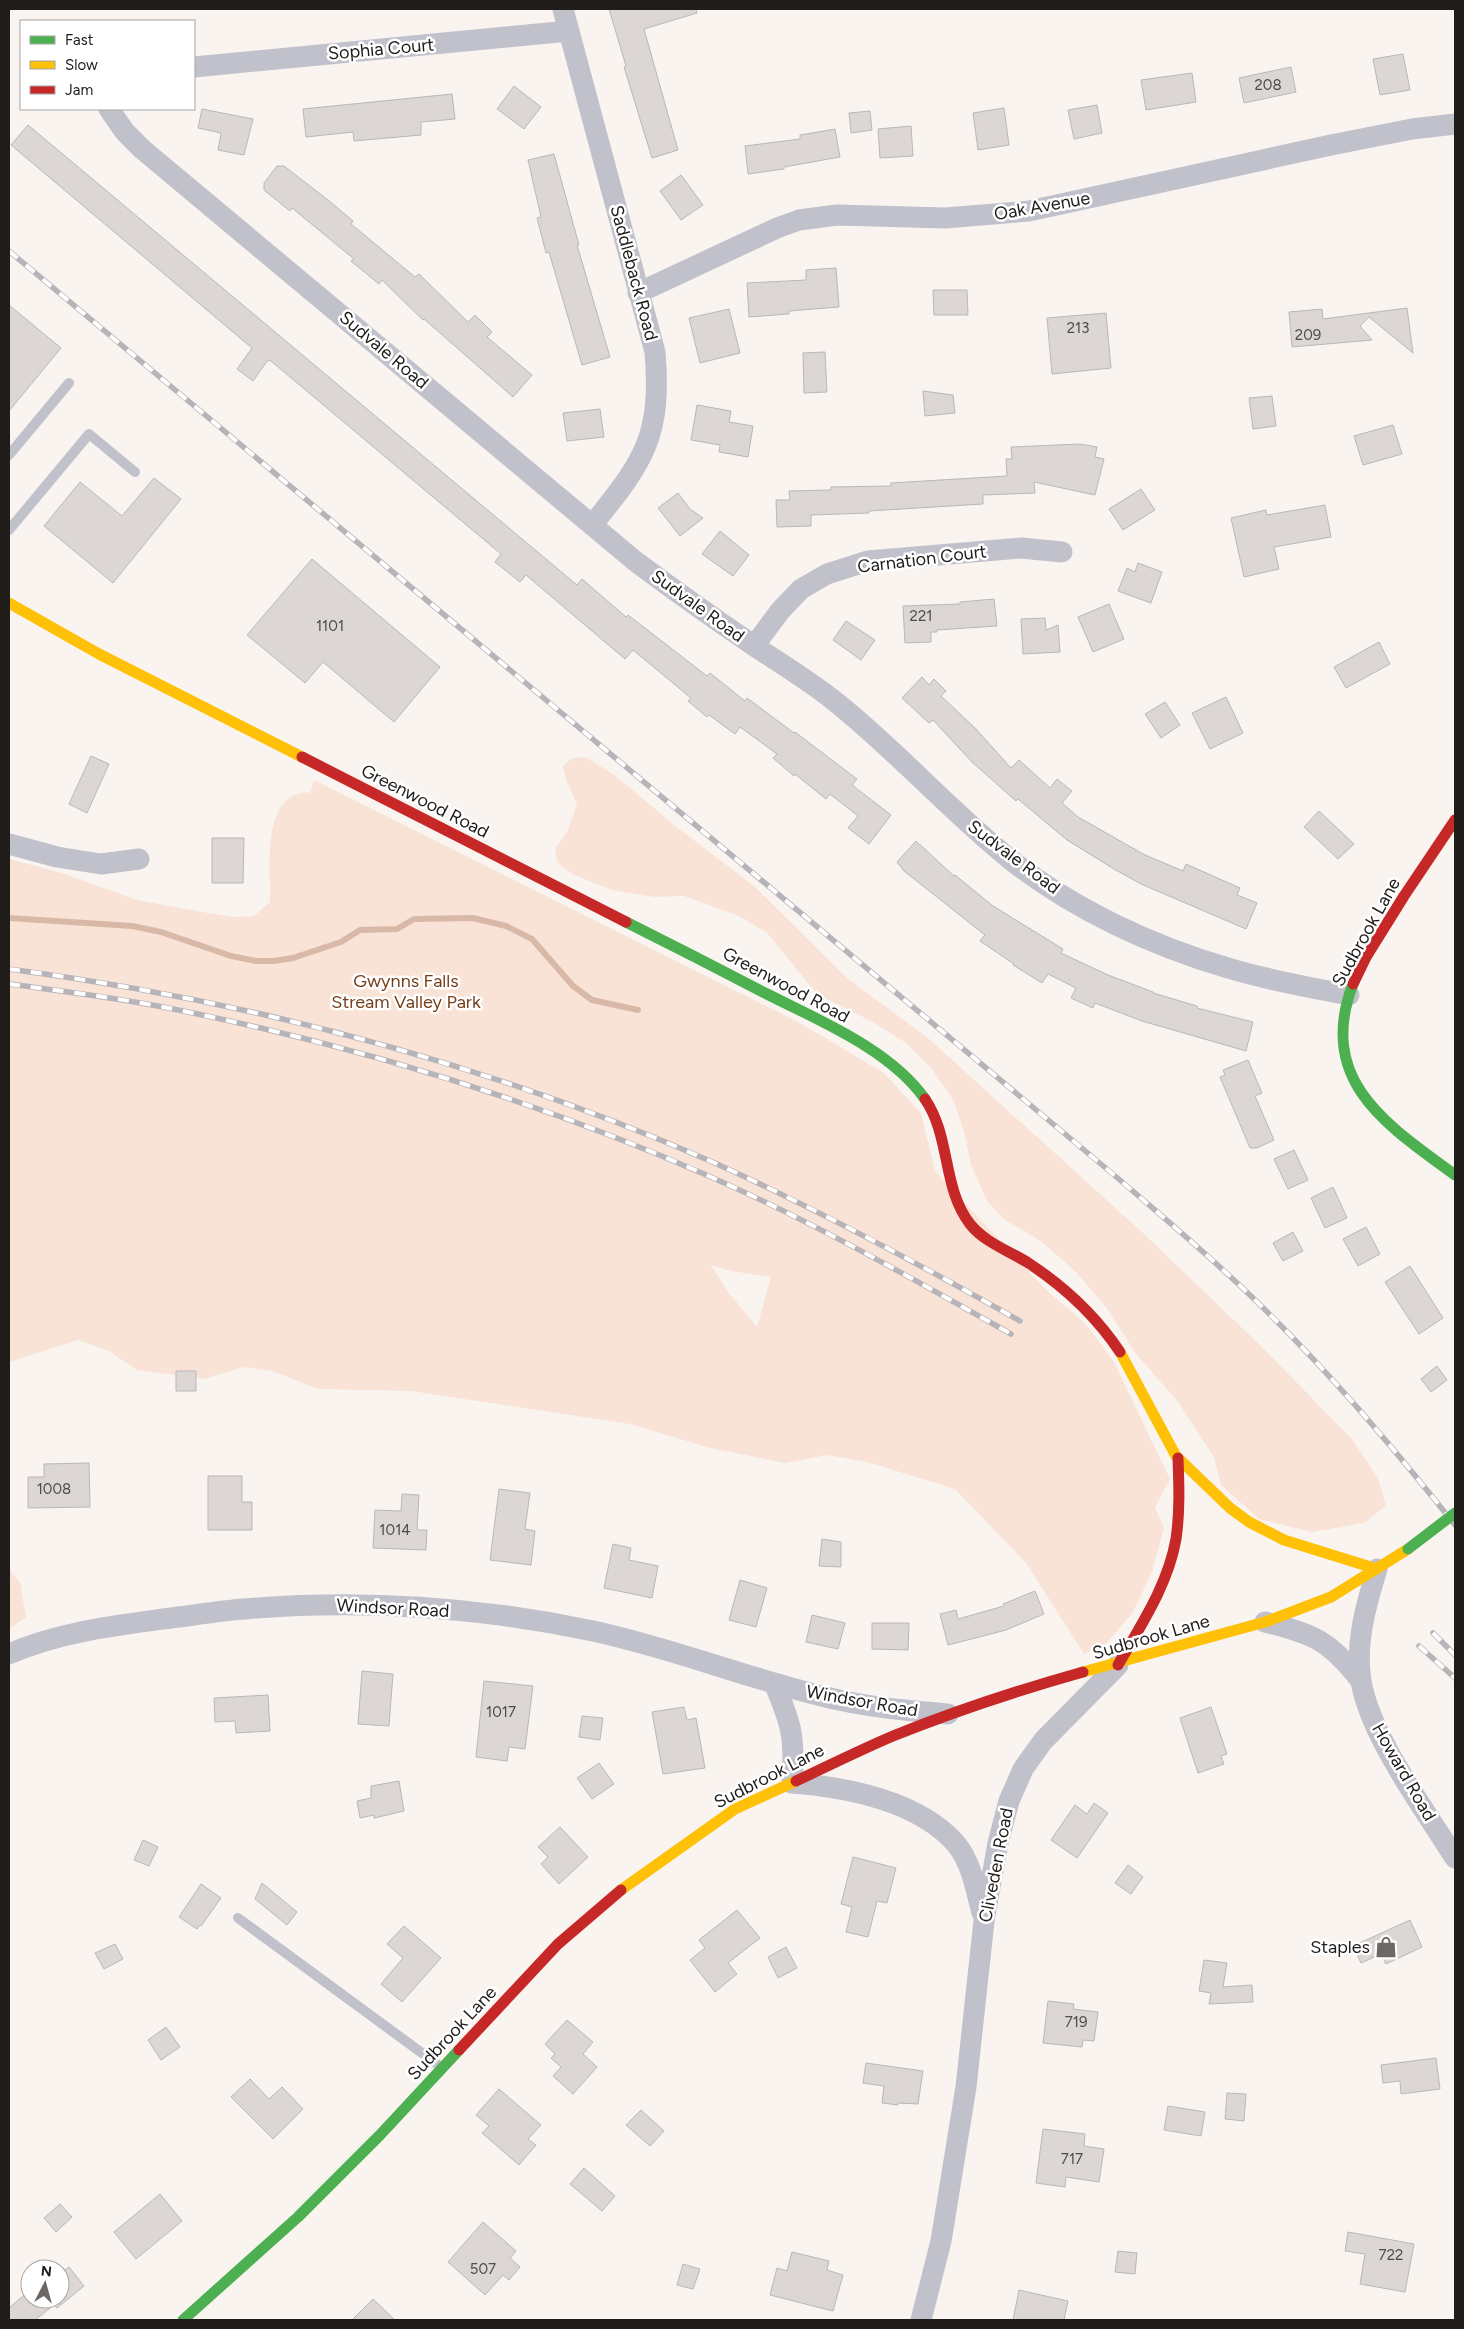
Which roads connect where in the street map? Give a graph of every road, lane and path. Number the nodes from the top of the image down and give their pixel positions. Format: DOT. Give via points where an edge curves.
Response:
graph roads {
  1 [pos="564,9"];
  2 [pos="569,31"];
  3 [pos="195,67"];
  4 [pos="110,110"];
  5 [pos="1455,124"];
  6 [pos="638,293"];
  7 [pos="69,383"];
  8 [pos="9,455"];
  9 [pos="135,472"];
  10 [pos="593,524"];
  11 [pos="9,530"];
  12 [pos="1062,552"];
  13 [pos="9,603"];
  14 [pos="754,646"];
  15 [pos="1455,820"];
  16 [pos="9,844"];
  17 [pos="139,858"];
  18 [pos="1349,995"];
  19 [pos="1455,1175"];
  20 [pos="1178,1458"];
  21 [pos="1455,1514"];
  22 [pos="1377,1569"];
  23 [pos="1265,1622"];
  24 [pos="9,1654"];
  25 [pos="1118,1665"];
  26 [pos="1361,1681"];
  27 [pos="774,1683"];
  28 [pos="950,1714"];
  29 [pos="792,1783"];
  30 [pos="1455,1858"];
  31 [pos="238,1918"];
  32 [pos="984,1921"];
  33 [pos="442,2068"];
  34 [pos="183,2320"];
  35 [pos="921,2320"];
  1 -- 2 [label="street, Saddleback Road"];
  2 -- 3 [label="street, Sophia Court"];
  2 -- 6 [label="street, Saddleback Road"];
  4 -- 10 [label="street, Sudvale Road" via="124,132 142,149"];
  5 -- 6 [label="street, Oak Avenue" via="1331,145 1029,211 945,218 837,215 799,220"];
  6 -- 10 [label="street, Saddleback Road" via="655,352 656,416 642,458"];
  7 -- 8 [label="lane"];
  9 -- 11 [label="lane" via="89,434"];
  10 -- 14 [label="street, Sudvale Road" via="635,561"];
  12 -- 14 [label="street, Carnation Court" via="1021,548 868,561 827,574 801,589"];
  13 -- 20 [label="street, Greenwood Road" via="99,654 803,1012 891,1064 932,1107 954,1192 971,1225 1049,1277 1095,1319 1124,1358"];
  14 -- 18 [label="street, Sudvale Road" via="814,684 856,718 967,823 1013,861 1070,899 1124,928 1227,968"];
  15 -- 18 [label="street, Sudbrook Lane" via="1378,939"];
  16 -- 17 [label="street" via="57,857 101,864"];
  18 -- 19 [label="street, Sudbrook Lane" via="1342,1045 1347,1067 1360,1090 1375,1110"];
  20 -- 22 [label="street, Greenwood Road" via="1233,1511 1266,1533 1309,1550"];
  20 -- 25 [label="street, Cliveden Road" via="1178,1515 1169,1565"];
  21 -- 22 [label="street, Sudbrook Lane, bridge"];
  22 -- 23 [label="street, Sudbrook Lane" via="1331,1596"];
  22 -- 26 [label="street, Howard Road" via="1363,1618"];
  23 -- 25 [label="street, Sudbrook Lane"];
  23 -- 26 [label="street, Howard Road" via="1302,1631 1326,1643"];
  24 -- 27 [label="street, Windsor Road" via="31,1644 82,1631 244,1609 328,1605 415,1608 482,1613 592,1631 658,1646"];
  25 -- 28 [label="street, Sudbrook Lane" via="1027,1688"];
  25 -- 32 [label="street, Cliveden Road" via="1043,1741 1023,1769 1009,1801"];
  26 -- 30 [label="street, Howard Road" via="1375,1723 1393,1759"];
  27 -- 28 [label="street, Windsor Road" via="840,1701"];
  27 -- 29 [label="street, Windsor Road" via="793,1734"];
  28 -- 29 [label="street, Sudbrook Lane" via="891,1737"];
  29 -- 32 [label="street" via="854,1791 914,1813 937,1827 958,1846 971,1871"];
  29 -- 33 [label="street, Sudbrook Lane" via="735,1810 613,1895 558,1944"];
  31 -- 33 [label="lane"];
  32 -- 35 [label="street, Cliveden Road" via="966,2086 942,2241"];
  33 -- 34 [label="street, Sudbrook Lane" via="298,2217"];
}
